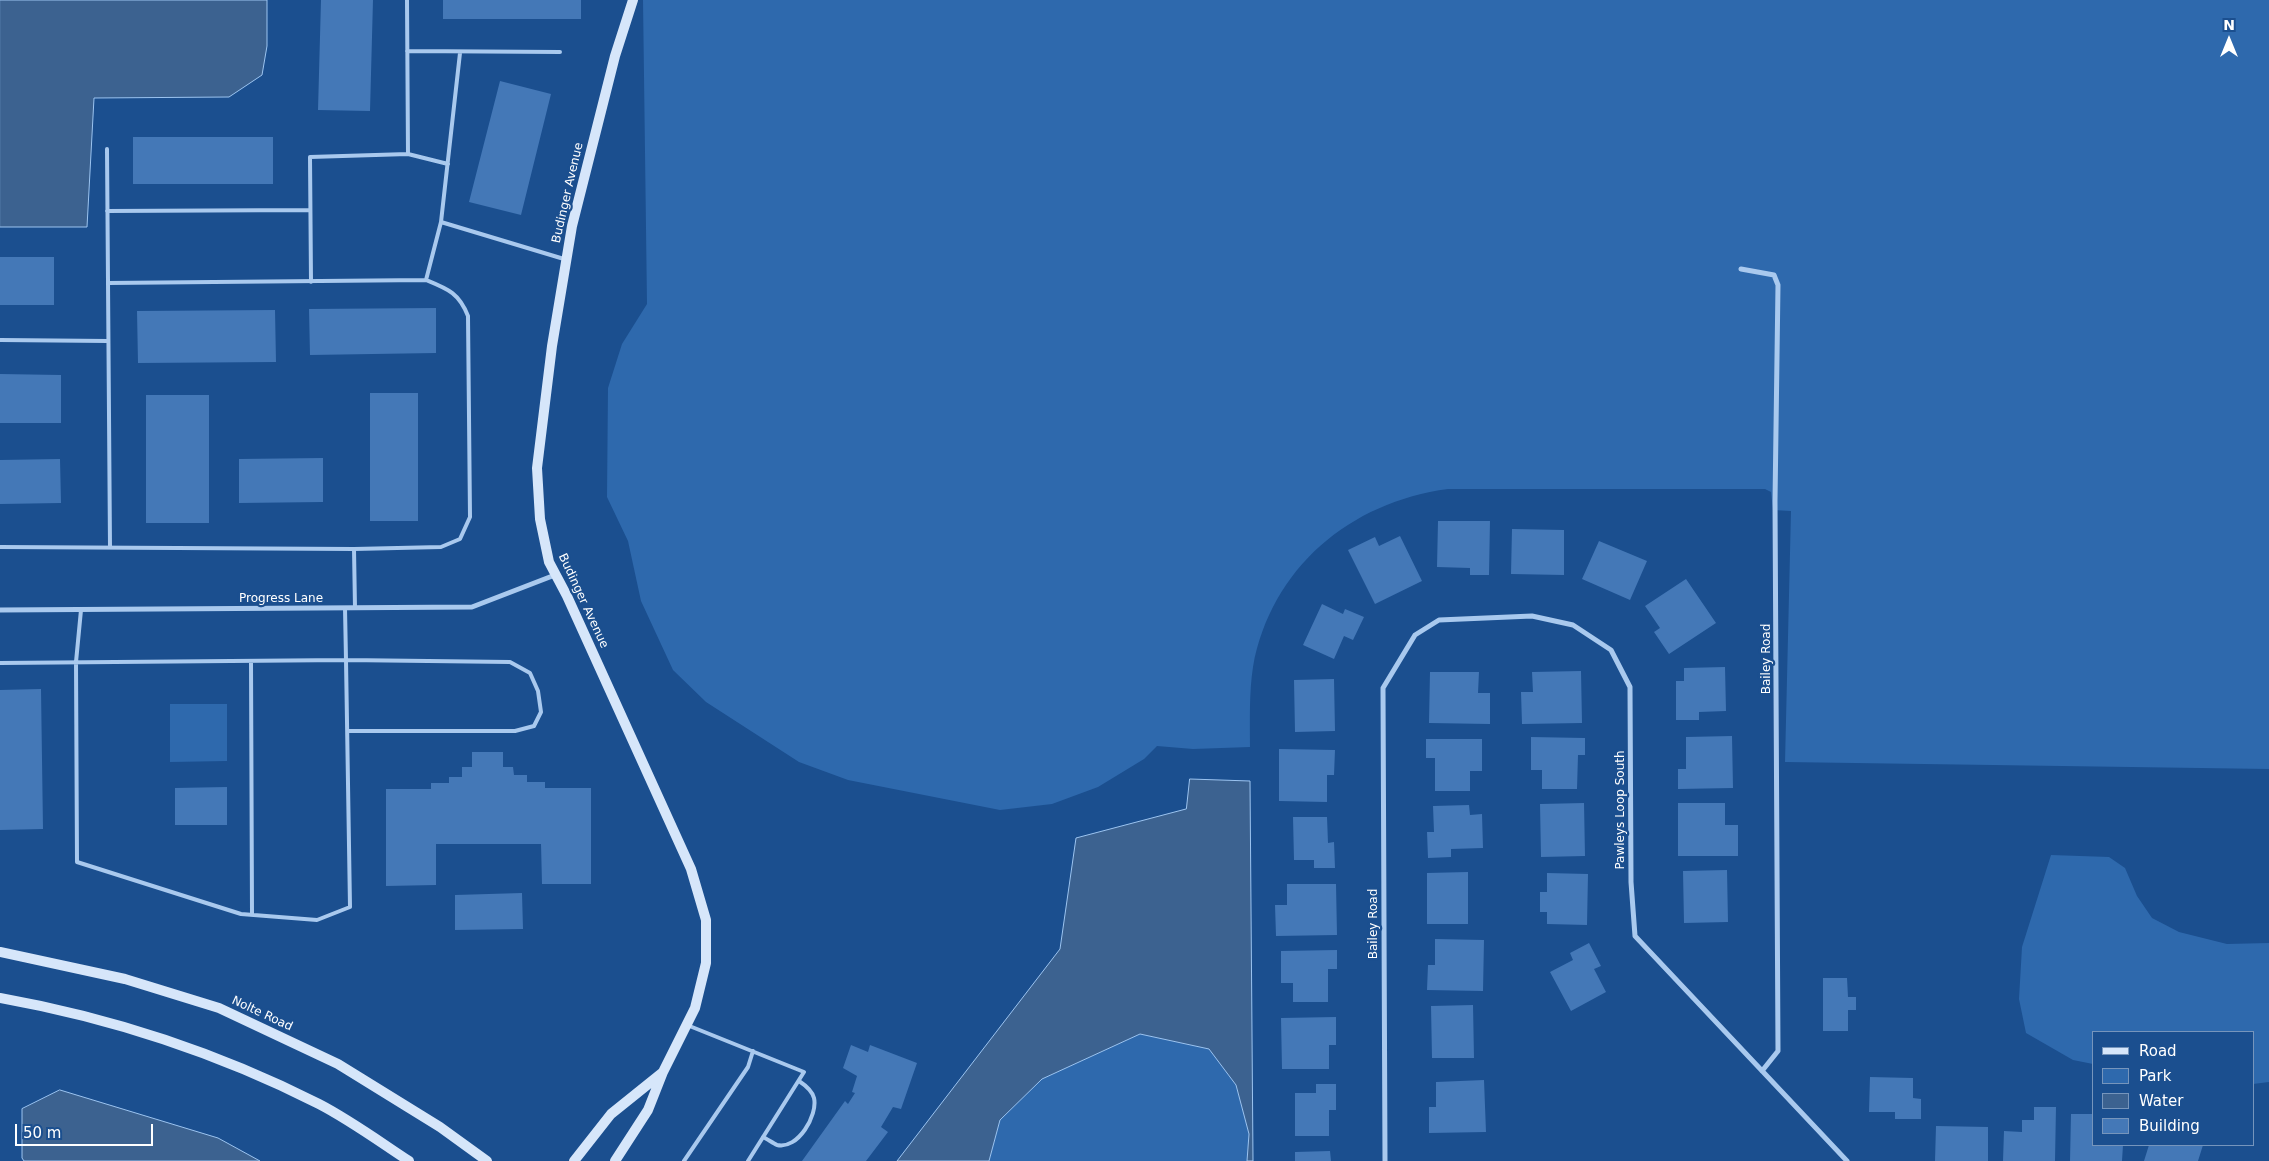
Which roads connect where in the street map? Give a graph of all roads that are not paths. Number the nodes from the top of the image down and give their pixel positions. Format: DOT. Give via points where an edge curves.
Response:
graph roads {
  1 [pos="407,0"];
  2 [pos="633,0"];
  3 [pos="407,51"];
  4 [pos="560,52"];
  5 [pos="460,53"];
  6 [pos="107,149"];
  7 [pos="408,154"];
  8 [pos="448,164"];
  9 [pos="310,210"];
  10 [pos="107,211"];
  11 [pos="442,222"];
  12 [pos="566,260"];
  13 [pos="1740,269"];
  14 [pos="426,280"];
  15 [pos="311,282"];
  16 [pos="108,283"];
  17 [pos="0,340"];
  18 [pos="108,341"];
  19 [pos="0,547"];
  20 [pos="110,548"];
  21 [pos="354,549"];
  22 [pos="555,574"];
  23 [pos="345,608"];
  24 [pos="355,608"];
  25 [pos="0,610"];
  26 [pos="81,610"];
  27 [pos="346,660"];
  28 [pos="251,661"];
  29 [pos="76,662"];
  30 [pos="0,663"];
  31 [pos="1383,688"];
  32 [pos="349,731"];
  33 [pos="252,915"];
  34 [pos="0,952"];
  35 [pos="0,998"];
  36 [pos="687,1025"];
  37 [pos="753,1051"];
  38 [pos="1762,1071"];
  39 [pos="663,1072"];
  40 [pos="799,1081"];
  41 [pos="763,1137"];
  42 [pos="409,1161"];
  43 [pos="487,1161"];
  44 [pos="574,1161"];
  45 [pos="615,1161"];
  46 [pos="684,1161"];
  47 [pos="748,1161"];
  48 [pos="1385,1161"];
  49 [pos="1847,1161"];
  1 -- 3 [label="lane"];
  2 -- 12 [label="street, Budinger Avenue" via="601,113"];
  3 -- 5 [label="lane"];
  3 -- 7 [label="lane"];
  4 -- 5 [label="lane"];
  5 -- 8 [label="lane"];
  6 -- 10 [label="lane"];
  7 -- 8 [label="lane"];
  7 -- 9 [label="lane" via="310,157"];
  8 -- 11 [label="lane"];
  9 -- 10 [label="lane"];
  9 -- 15 [label="lane"];
  10 -- 16 [label="lane"];
  11 -- 12 [label="lane"];
  11 -- 14 [label="lane"];
  12 -- 22 [label="street, Budinger Avenue" via="537,468 540,519 549,562"];
  13 -- 38 [label="street, Bailey Road" via="1774,274 1778,284 1775,501 1778,1052"];
  14 -- 15 [label="lane"];
  14 -- 21 [label="lane" via="447,288 462,301 468,316 470,517 460,539 441,548"];
  15 -- 16 [label="lane"];
  16 -- 18 [label="lane"];
  17 -- 18 [label="lane"];
  18 -- 20 [label="lane"];
  19 -- 20 [label="lane"];
  20 -- 21 [label="lane"];
  21 -- 24 [label="lane"];
  22 -- 24 [label="street, Progress Lane" via="472,607"];
  22 -- 36 [label="street, Budinger Avenue" via="693,878 706,920 706,963 695,1008"];
  23 -- 24 [label="street, Progress Lane"];
  23 -- 26 [label="street, Progress Lane"];
  23 -- 27 [label="lane"];
  25 -- 26 [label="street, Progress Lane"];
  26 -- 29 [label="lane"];
  27 -- 28 [label="lane"];
  27 -- 32 [label="lane"];
  27 -- 32 [label="lane" via="510,662 530,673 538,691 541,712 534,726 515,731"];
  28 -- 29 [label="lane"];
  28 -- 33 [label="lane"];
  29 -- 30 [label="lane"];
  29 -- 33 [label="lane" via="77,862"];
  31 -- 38 [label="street, Pawleys Loop South" via="1415,635 1439,620 1532,616 1573,625 1611,650 1630,687 1631,882 1635,936"];
  31 -- 48 [label="street, Bailey Road"];
  32 -- 33 [label="lane" via="350,907 317,920"];
  34 -- 43 [label="street, Nolte Road" via="125,979 218,1008 338,1064"];
  35 -- 42 [label="street" via="116,1023 208,1054 321,1105"];
  36 -- 37 [label="lane"];
  36 -- 39 [label="street, Budinger Avenue"];
  37 -- 40 [label="lane" via="804,1072"];
  37 -- 46 [label="lane" via="748,1067"];
  38 -- 49 [label="street, Pawleys Loop South"];
  39 -- 44 [label="street, Budinger Avenue" via="611,1114"];
  39 -- 45 [label="street, Budinger Avenue" via="648,1110"];
  40 -- 41 [label="lane"];
  40 -- 41 [label="lane" via="814,1097 815,1110 809,1122 796,1139 787,1144 778,1145"];
  41 -- 47 [label="lane"];
}
